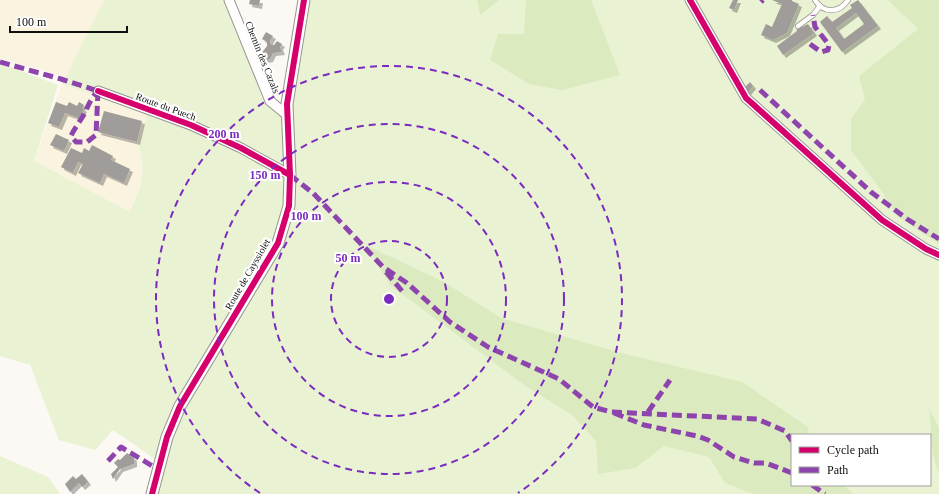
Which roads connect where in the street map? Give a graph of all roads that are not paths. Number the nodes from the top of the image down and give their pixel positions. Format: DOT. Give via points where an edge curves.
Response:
graph roads {
  1 [pos="229,0"];
  2 [pos="304,0"];
  3 [pos="690,0"];
  4 [pos="815,0"];
  5 [pos="848,0"];
  6 [pos="820,6"];
  7 [pos="798,26"];
  8 [pos="98,91"];
  9 [pos="287,115"];
  10 [pos="290,175"];
  11 [pos="939,255"];
  12 [pos="152,494"];
  1 -- 9 [label="street, Chemin des Cazals" via="270,101"];
  2 -- 9 [label="street, Route de Cayssiolet"];
  3 -- 11 [label="street" via="746,98 882,220"];
  4 -- 6 [label="lane"];
  5 -- 6 [label="lane" via="838,9 831,10"];
  6 -- 7 [label="lane"];
  8 -- 10 [label="street, Route du Puech" via="191,126 241,148"];
  9 -- 10 [label="street, Route de Cayssiolet"];
  10 -- 12 [label="street, Route de Cayssiolet" via="289,206 278,243 180,406 167,437"];
}
